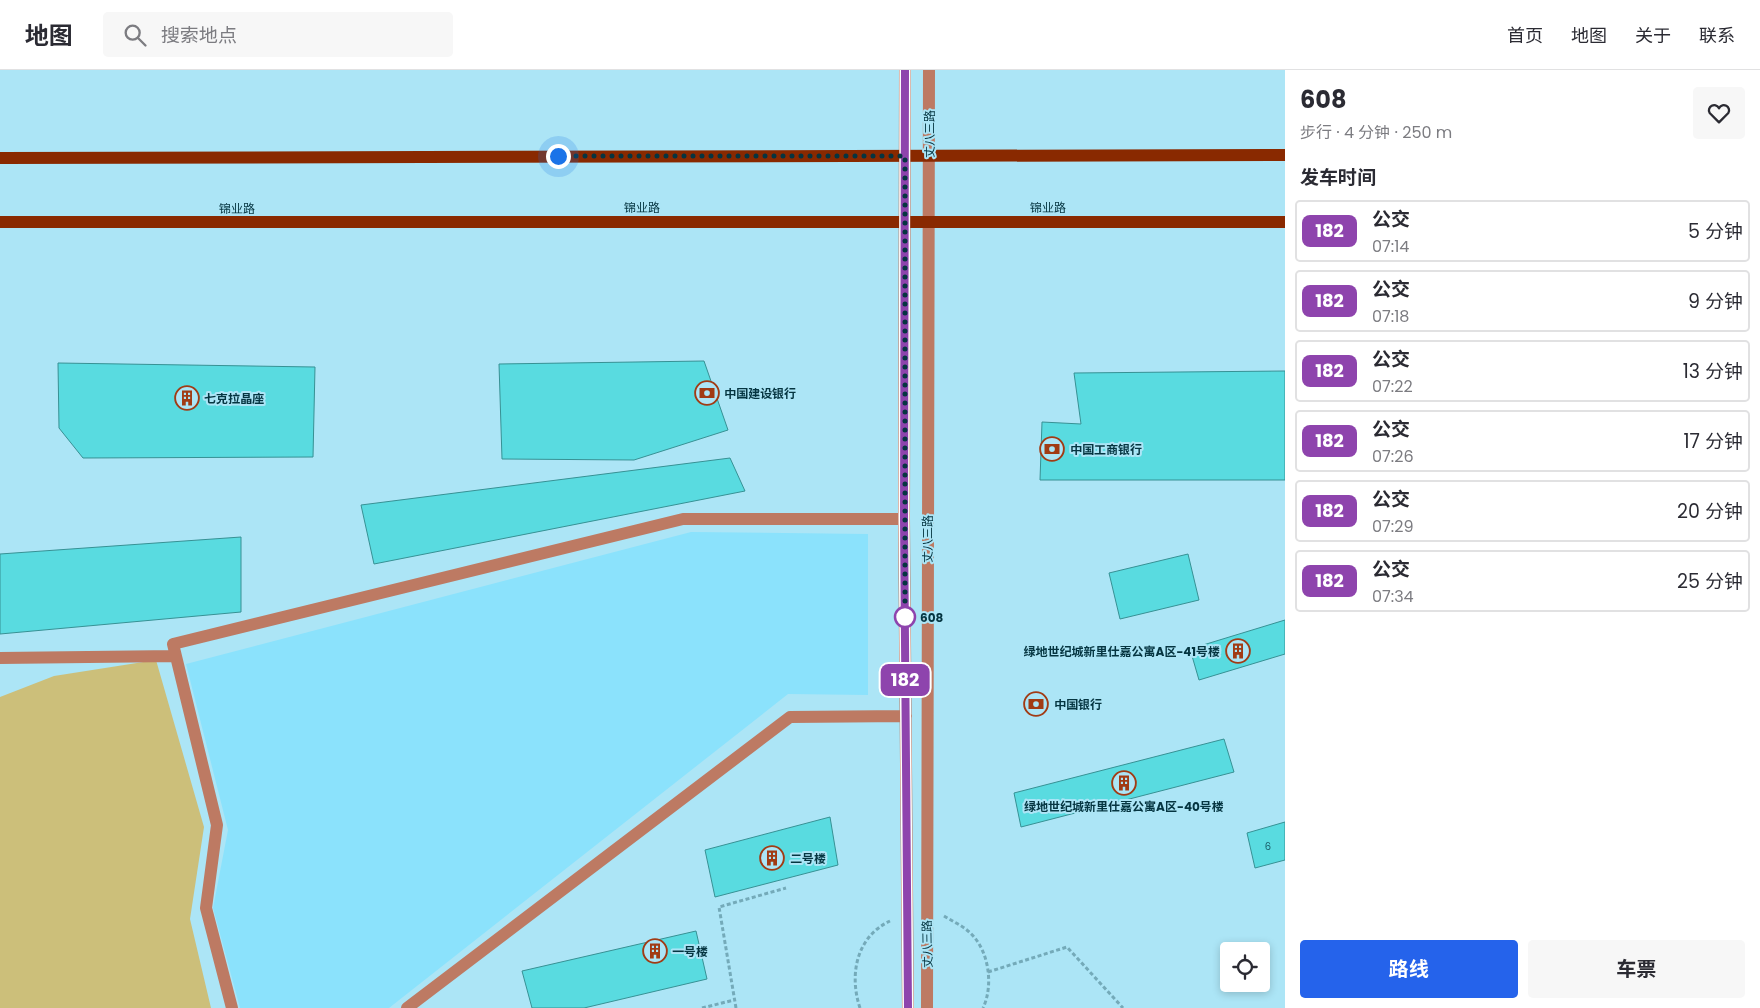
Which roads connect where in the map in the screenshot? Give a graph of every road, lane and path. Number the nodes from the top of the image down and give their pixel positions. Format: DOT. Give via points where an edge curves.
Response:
graph roads {
  1 [pos="905,70"];
  2 [pos="929,70"];
  3 [pos="1285,155"];
  4 [pos="905,156"];
  5 [pos="930,156"];
  6 [pos="0,158"];
  7 [pos="904,220"];
  8 [pos="930,220"];
  9 [pos="0,222"];
  10 [pos="1285,222"];
  11 [pos="904,519"];
  12 [pos="176,656"];
  13 [pos="0,658"];
  14 [pos="906,716"];
  15 [pos="786,888"];
  16 [pos="988,972"];
  17 [pos="734,1000"];
  18 [pos="232,1008"];
  19 [pos="407,1008"];
  20 [pos="702,1008"];
  21 [pos="736,1008"];
  22 [pos="908,1008"];
  23 [pos="928,1008"];
  24 [pos="1123,1008"];
  1 -- 4 [label="street, 丈八三路"];
  2 -- 5 [label="street, 丈八三路"];
  3 -- 5 [label="main road"];
  4 -- 5 [label="main road"];
  4 -- 6 [label="main road"];
  4 -- 7 [label="street, 丈八三路"];
  5 -- 8 [label="street, 丈八三路"];
  7 -- 8 [label="main road, 锦业路"];
  7 -- 9 [label="main road, 锦业路"];
  7 -- 11 [label="street, 丈八三路"];
  8 -- 10 [label="main road, 锦业路"];
  8 -- 23 [label="street, 丈八三路"];
  11 -- 12 [label="street" via="683,519 173,644"];
  11 -- 14 [label="street, 丈八三路"];
  12 -- 13 [label="street"];
  12 -- 18 [label="street" via="217,825 206,908"];
  14 -- 19 [label="street" via="790,717"];
  14 -- 22 [label="street, 丈八三路"];
  15 -- 17 [label="path" via="719,907"];
  16 -- 24 [label="path" via="1067,947"];
  17 -- 20 [label="path"];
  17 -- 21 [label="path"];
}
